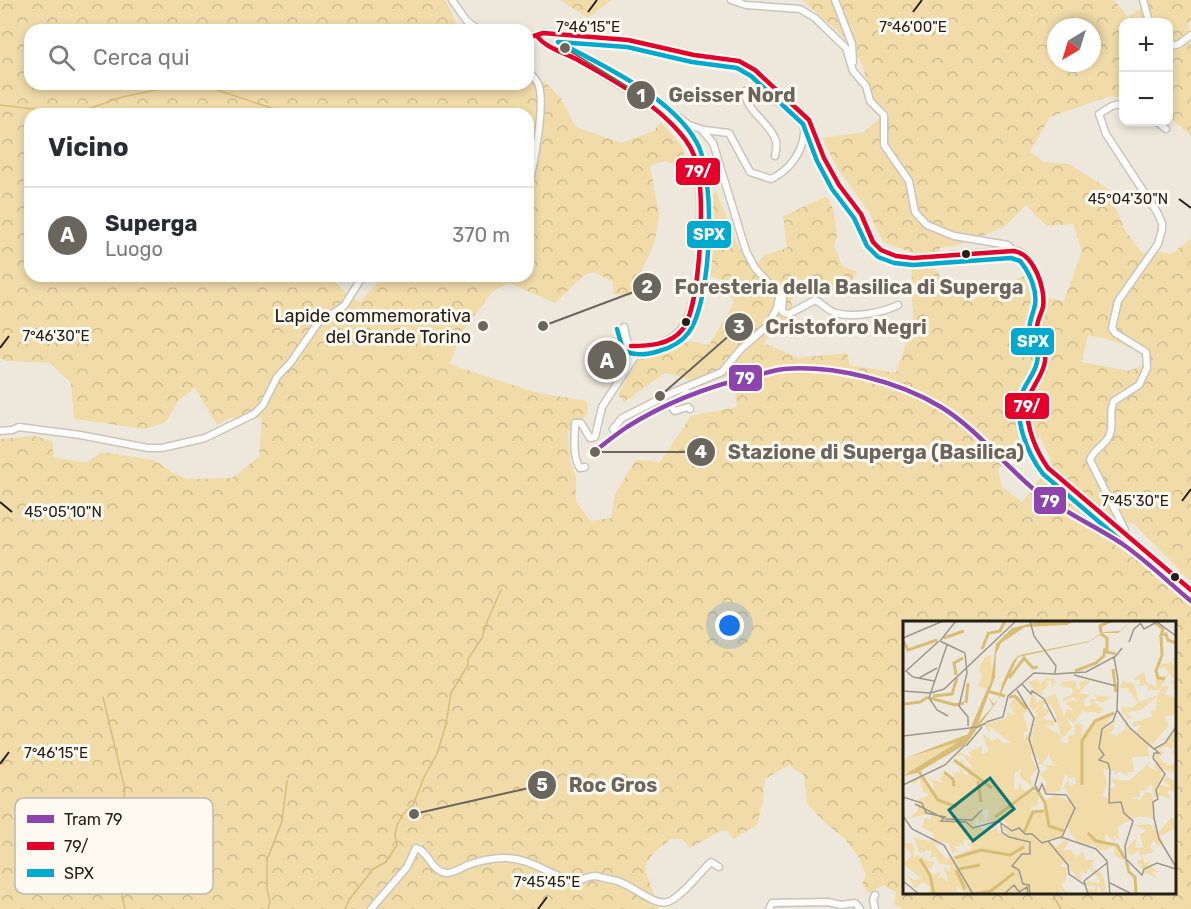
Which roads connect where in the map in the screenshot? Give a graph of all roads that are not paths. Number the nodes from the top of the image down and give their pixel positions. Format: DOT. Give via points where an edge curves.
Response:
graph roads {
  1 [pos="452,0"];
  2 [pos="731,0"];
  3 [pos="835,0"];
  4 [pos="1143,0"];
  5 [pos="1148,18"];
  6 [pos="471,24"];
  7 [pos="1191,35"];
  8 [pos="537,36"];
  9 [pos="534,37"];
  10 [pos="1173,46"];
  11 [pos="854,71"];
  12 [pos="534,79"];
  13 [pos="1119,104"];
  14 [pos="657,111"];
  15 [pos="803,118"];
  16 [pos="1162,126"];
  17 [pos="701,129"];
  18 [pos="1166,129"];
  19 [pos="534,150"];
  20 [pos="775,156"];
  21 [pos="1013,251"];
  22 [pos="359,282"];
  23 [pos="777,292"];
  24 [pos="898,305"];
  25 [pos="624,327"];
  26 [pos="641,347"];
  27 [pos="684,388"];
  28 [pos="690,409"];
  29 [pos="613,429"];
  30 [pos="0,431"];
  31 [pos="585,467"];
  32 [pos="1129,536"];
  33 [pos="1191,590"];
  34 [pos="719,867"];
  35 [pos="875,895"];
  36 [pos="371,909"];
  37 [pos="769,909"];
  38 [pos="860,909"];
  39 [pos="874,909"];
  1 -- 6 [label="street"];
  2 -- 11 [label="street" via="746,5 800,9 816,18 846,48"];
  3 -- 11 [label="street" via="852,44"];
  4 -- 5 [label="street"];
  7 -- 10 [label="street"];
  8 -- 9 [label="street"];
  8 -- 14 [label="street"];
  8 -- 15 [label="street" via="543,33 628,40 739,61 755,70"];
  11 -- 21 [label="street" via="866,86 870,101 884,115 884,145 909,181 915,212 927,225 954,236 1008,245"];
  12 -- 19 [label="street" via="539,85 540,100"];
  13 -- 32 [label="street" via="1099,114 1107,134 1162,223 1158,244 1118,301 1112,328 1146,352 1147,368 1139,386 1114,401 1110,436 1090,460"];
  14 -- 17 [label="street" via="666,108"];
  14 -- 26 [label="street" via="679,130 697,164 700,267 681,330 666,341"];
  15 -- 17 [label="street" via="804,135 792,162 787,170 771,178 750,172 729,133"];
  15 -- 20 [label="street" via="770,97 750,89 745,91 747,103 776,142"];
  15 -- 21 [label="street" via="813,128 839,185 881,250 913,258"];
  16 -- 18 [label="street"];
  17 -- 23 [label="street" via="713,143 746,251"];
  21 -- 32 [label="street" via="1030,262 1044,295 1037,332 1045,360 1026,407 1040,458"];
  22 -- 30 [label="street" via="344,306 318,323 254,414 205,438 147,448 18,427"];
  23 -- 24 [label="street" via="782,293 783,313 789,314 815,300 829,310 845,314 877,313"];
  23 -- 27 [label="street" via="777,308 767,326 722,372"];
  25 -- 26 [label="street" via="626,343"];
  26 -- 31 [label="street" via="602,407 595,437 590,438 581,423 575,423 574,455 580,468"];
  27 -- 28 [label="street" via="687,393 672,406 675,411"];
  27 -- 29 [label="street" via="622,418"];
  32 -- 33 [label="street"];
  34 -- 36 [label="street" via="711,862 677,896 661,902 625,883 595,876 571,881 518,859 493,859 449,873 440,871 416,848 407,867"];
  35 -- 39 [label="street"];
  37 -- 38 [label="street" via="774,902 828,902 855,903"];
}
